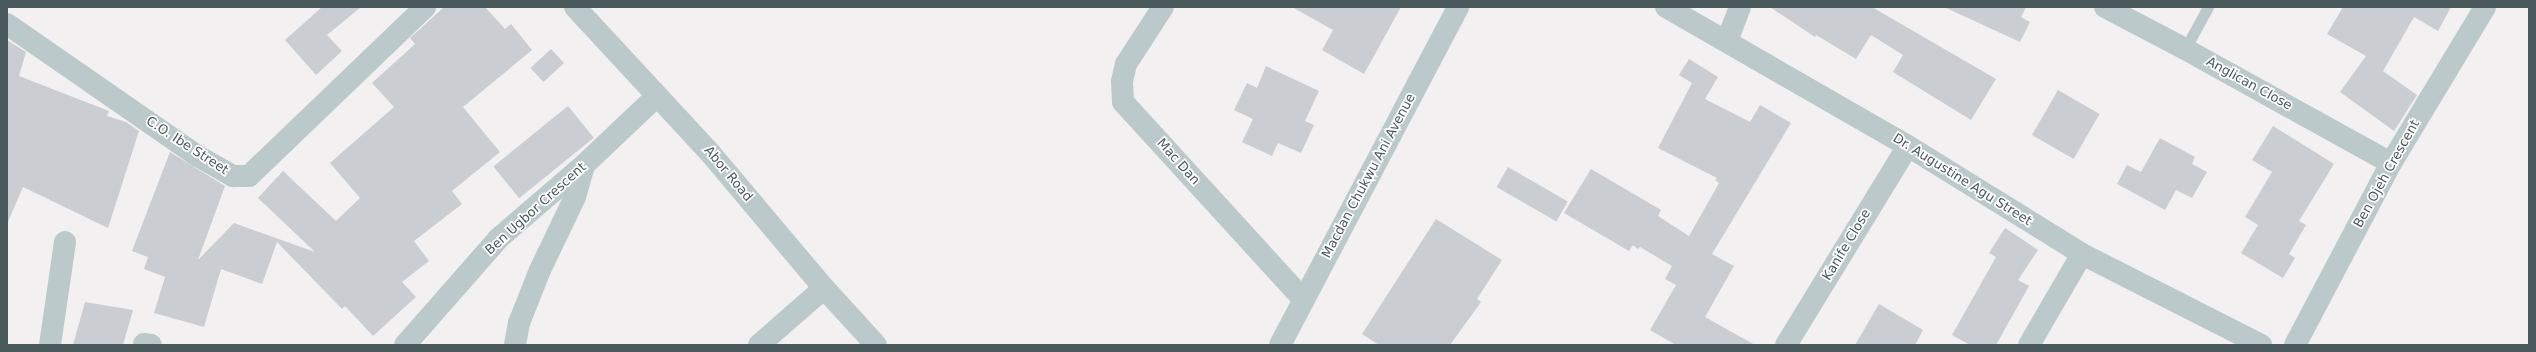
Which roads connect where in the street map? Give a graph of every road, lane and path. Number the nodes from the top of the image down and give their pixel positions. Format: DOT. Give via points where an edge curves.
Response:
graph roads {
  1 [pos="425,7"];
  2 [pos="575,7"];
  3 [pos="1163,7"];
  4 [pos="1458,7"];
  5 [pos="1666,7"];
  6 [pos="1740,7"];
  7 [pos="2105,7"];
  8 [pos="2208,7"];
  9 [pos="2485,7"];
  10 [pos="10,18"];
  11 [pos="1727,40"];
  12 [pos="2185,49"];
  13 [pos="657,96"];
  14 [pos="1908,146"];
  15 [pos="2391,163"];
  16 [pos="584,165"];
  17 [pos="66,242"];
  18 [pos="2082,254"];
  19 [pos="824,288"];
  20 [pos="1304,300"];
  21 [pos="50,345"];
  22 [pos="405,345"];
  23 [pos="515,345"];
  24 [pos="758,345"];
  25 [pos="876,345"];
  26 [pos="1280,345"];
  27 [pos="1786,345"];
  28 [pos="2029,345"];
  29 [pos="2261,345"];
  30 [pos="2295,345"];
  1 -- 10 [label="street, C.O. Ibe Street" via="249,176 234,176 196,155"];
  2 -- 13 [label="street, Abor Road"];
  3 -- 20 [label="street, Mac Dan" via="1126,64 1122,82 1123,102"];
  4 -- 20 [label="street, Macdan Chukwu Ani Avenue"];
  5 -- 11 [label="street, Dr. Augustine Agu Street"];
  6 -- 11 [label="street"];
  7 -- 12 [label="street, Anglican Close"];
  8 -- 12 [label="lane"];
  9 -- 15 [label="street, Ben Ojeh Crescent"];
  11 -- 14 [label="street, Dr. Augustine Agu Street"];
  12 -- 15 [label="street, Anglican Close"];
  13 -- 16 [label="street, Ben Ugbor Crescent"];
  13 -- 19 [label="street, Abor Road" via="712,154"];
  14 -- 18 [label="street, Dr. Augustine Agu Street"];
  14 -- 27 [label="street, Kanife Close"];
  15 -- 30 [label="street, Ben Ojeh Crescent"];
  16 -- 22 [label="street, Ben Ugbor Crescent" via="499,238"];
  16 -- 23 [label="street" via="575,198 543,263 519,323"];
  17 -- 21 [label="street"];
  18 -- 28 [label="street"];
  18 -- 29 [label="street, Dr. Augustine Agu Street"];
  19 -- 24 [label="street"];
  19 -- 25 [label="street, Abor Road"];
  20 -- 26 [label="street, Macdan Chukwu Ani Avenue"];
}
